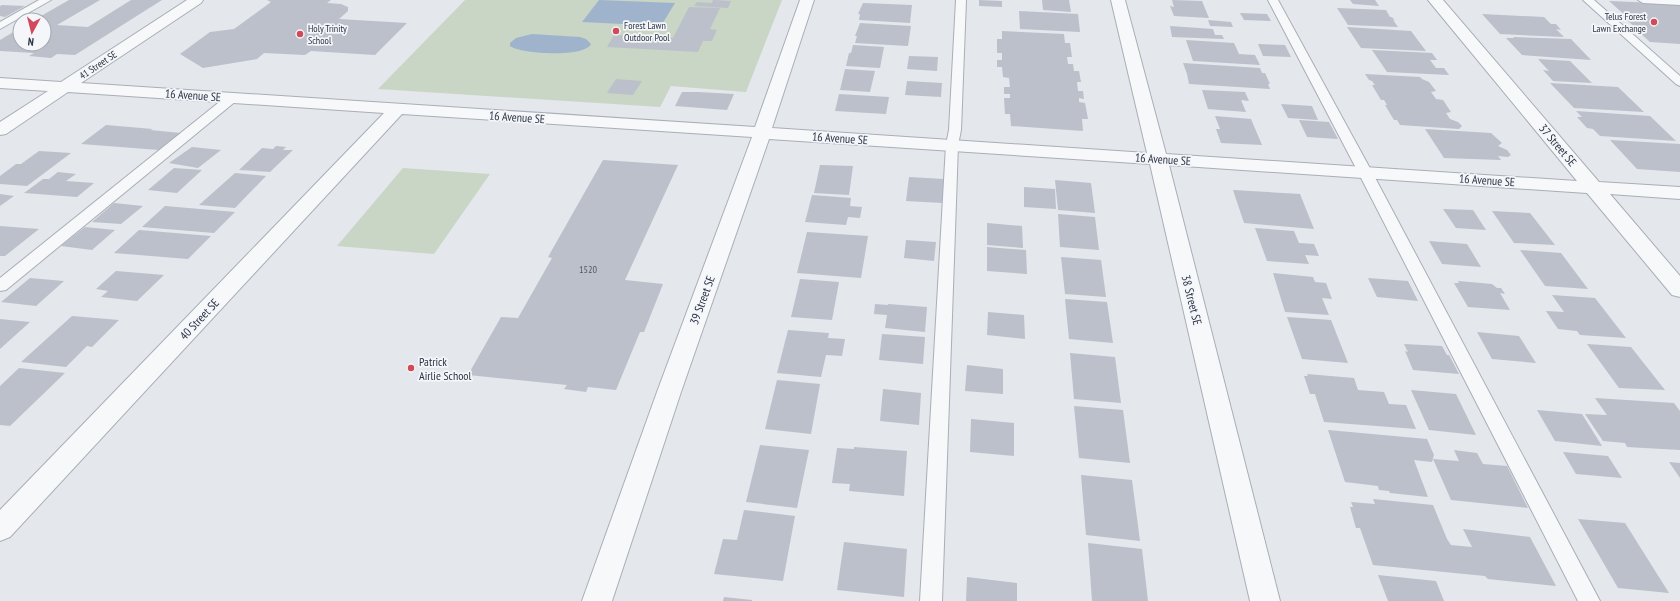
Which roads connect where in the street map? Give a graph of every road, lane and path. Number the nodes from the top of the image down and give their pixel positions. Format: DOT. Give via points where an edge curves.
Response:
graph roads {
  1 [pos="46,0"];
  2 [pos="196,0"];
  3 [pos="808,0"];
  4 [pos="961,0"];
  5 [pos="1118,0"];
  6 [pos="1273,0"];
  7 [pos="1435,0"];
  8 [pos="1588,0"];
  9 [pos="1644,0"];
  10 [pos="1680,2"];
  11 [pos="0,26"];
  12 [pos="1680,82"];
  13 [pos="0,83"];
  14 [pos="65,87"];
  15 [pos="232,98"];
  16 [pos="398,109"];
  17 [pos="0,130"];
  18 [pos="762,133"];
  19 [pos="952,145"];
  20 [pos="1158,158"];
  21 [pos="1365,172"];
  22 [pos="1593,187"];
  23 [pos="1680,193"];
  24 [pos="0,286"];
  25 [pos="1680,290"];
  26 [pos="0,529"];
  27 [pos="597,601"];
  28 [pos="931,601"];
  29 [pos="1265,601"];
  30 [pos="1589,601"];
  1 -- 11 [label="lane"];
  2 -- 14 [label="street, 41 Street SE"];
  3 -- 18 [label="street, 39 Street SE"];
  4 -- 19 [label="lane" via="955,130"];
  5 -- 20 [label="street, 38 Street SE"];
  6 -- 21 [label="lane"];
  7 -- 22 [label="street, 37 Street SE"];
  8 -- 12 [label="lane"];
  9 -- 10 [label="lane"];
  13 -- 14 [label="street, 16 Avenue SE"];
  14 -- 15 [label="street, 16 Avenue SE"];
  14 -- 17 [label="street, 41 Street SE"];
  15 -- 16 [label="street, 16 Avenue SE"];
  15 -- 24 [label="lane"];
  16 -- 18 [label="street, 16 Avenue SE"];
  16 -- 26 [label="street, 40 Street SE"];
  18 -- 19 [label="street, 16 Avenue SE"];
  18 -- 27 [label="street, 39 Street SE"];
  19 -- 20 [label="street, 16 Avenue SE"];
  19 -- 28 [label="lane"];
  20 -- 21 [label="street, 16 Avenue SE"];
  20 -- 29 [label="street, 38 Street SE"];
  21 -- 22 [label="street, 16 Avenue SE"];
  21 -- 30 [label="lane"];
  22 -- 23 [label="street, 16 Avenue SE"];
  22 -- 25 [label="street, 37 Street SE"];
}
